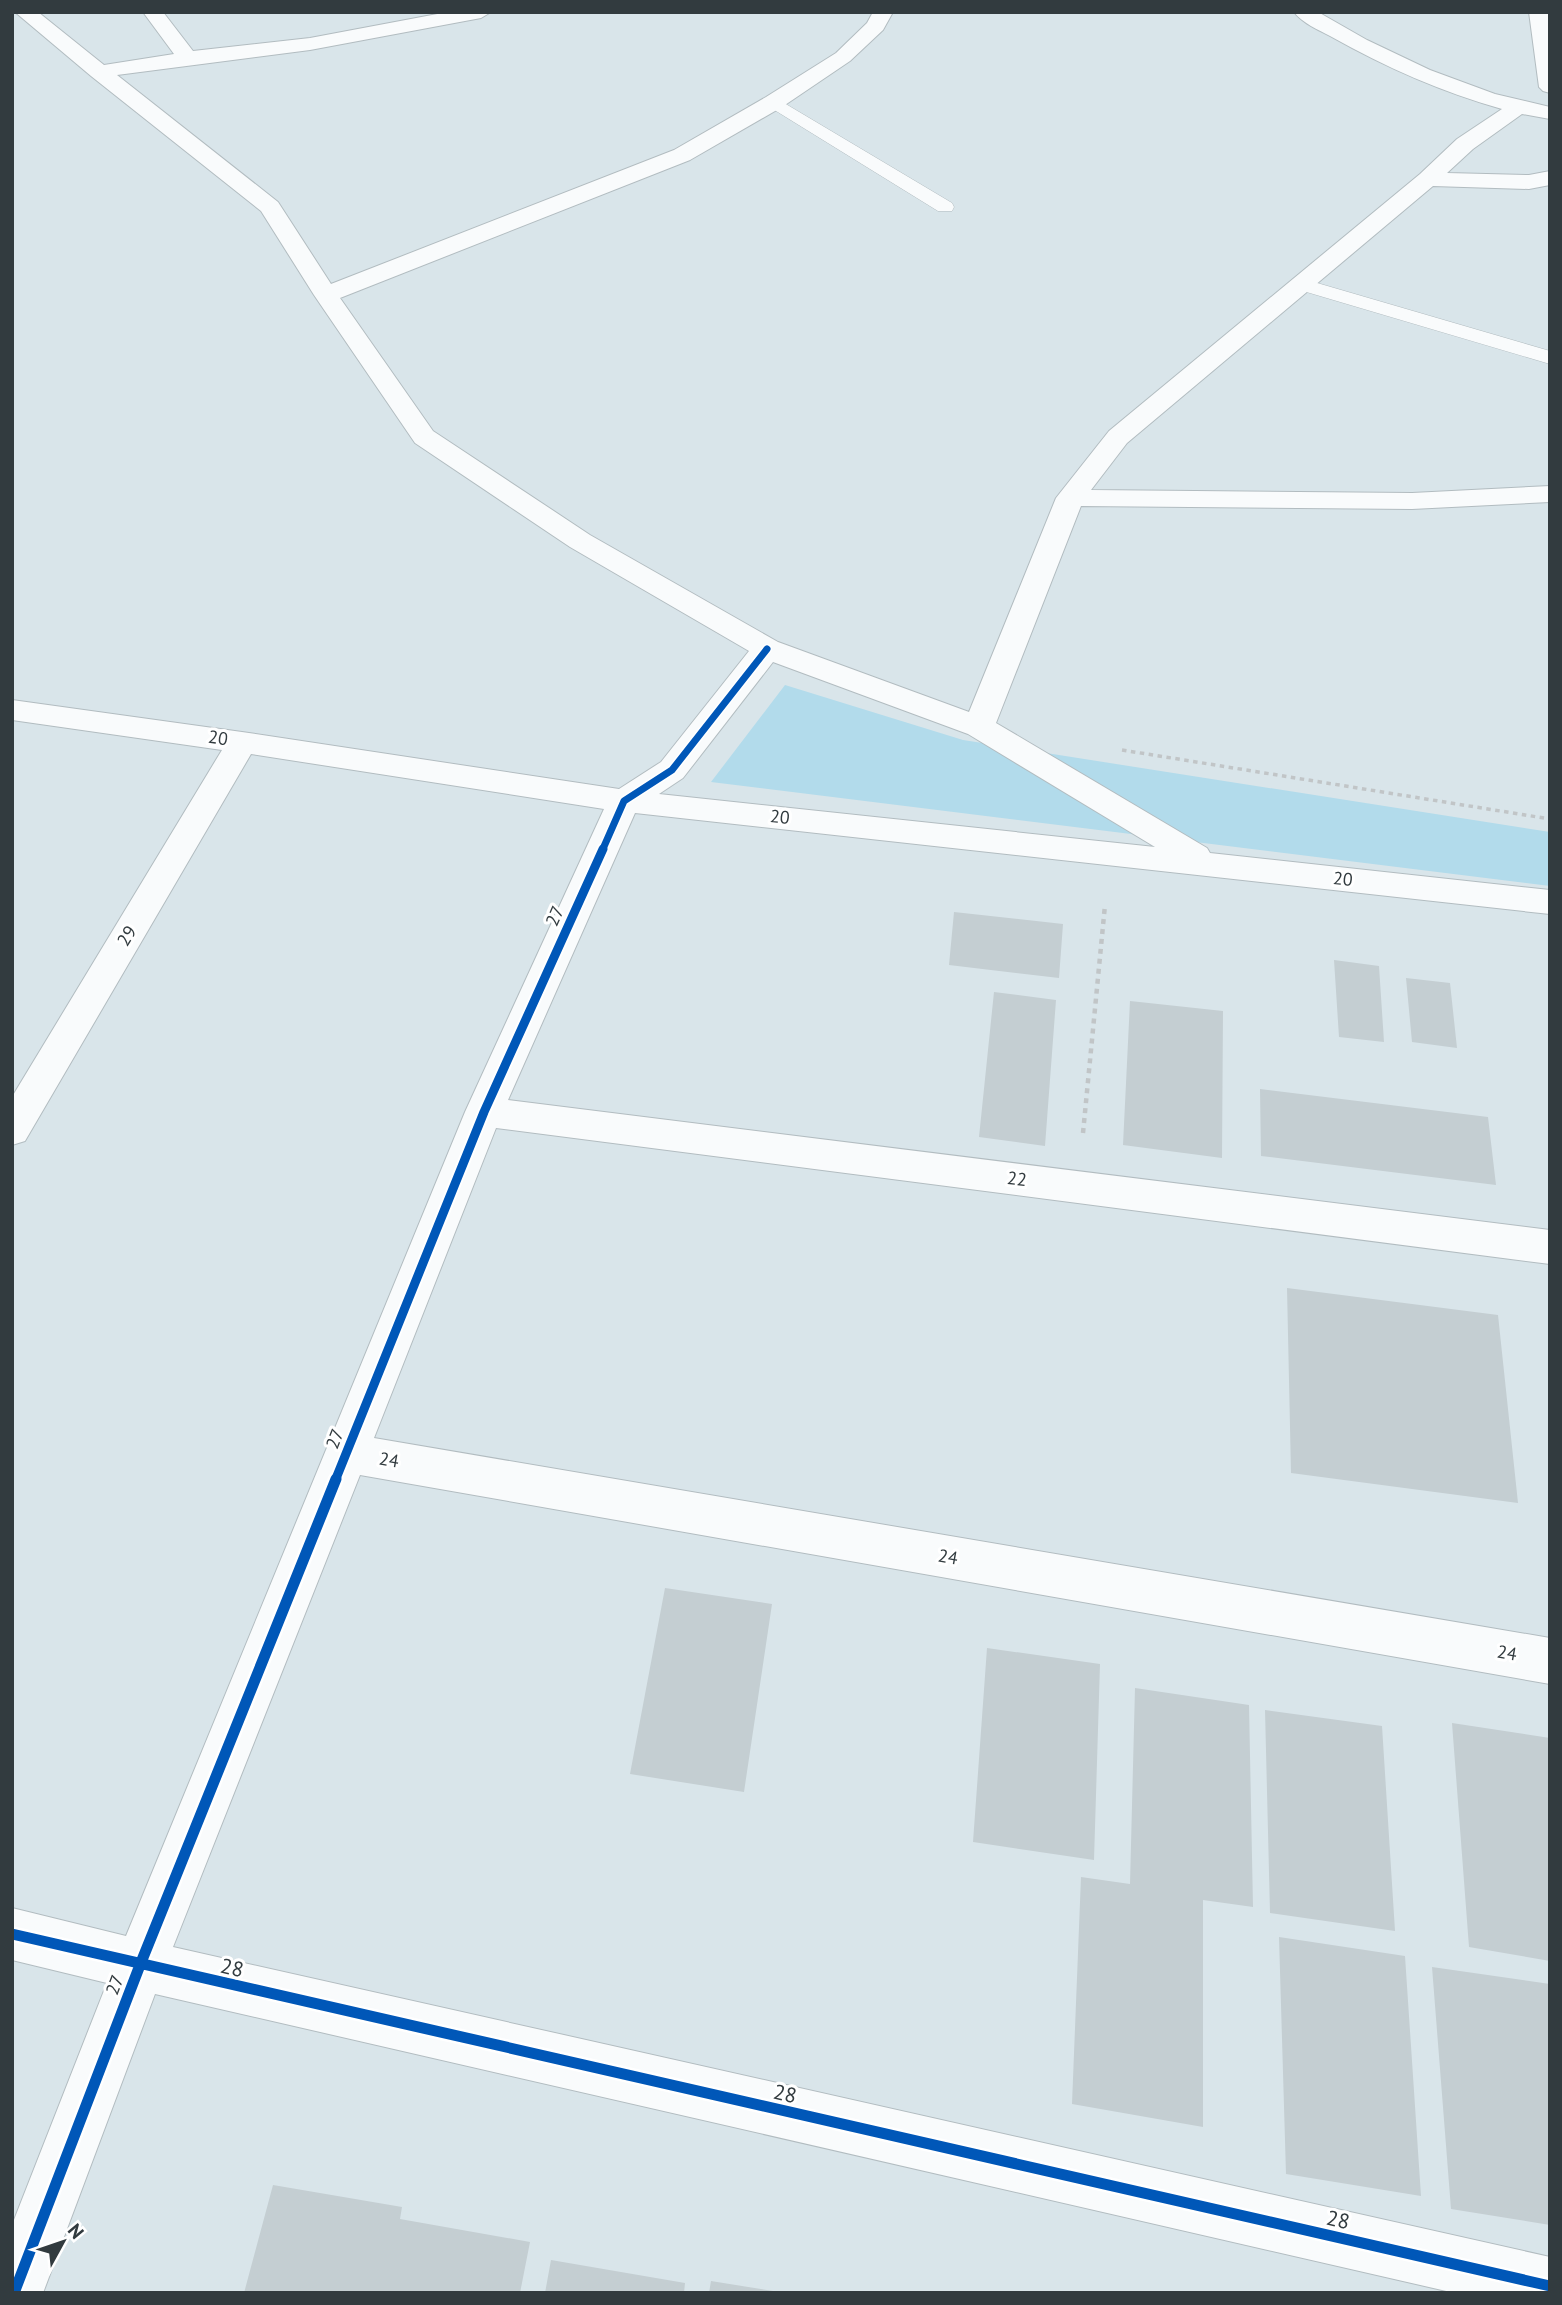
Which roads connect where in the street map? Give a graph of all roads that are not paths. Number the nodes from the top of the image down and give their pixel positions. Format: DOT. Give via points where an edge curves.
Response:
graph roads {
  1 [pos="25,12"];
  2 [pos="153,12"];
  3 [pos="481,12"];
  4 [pos="883,12"];
  5 [pos="1304,12"];
  6 [pos="1539,12"];
  7 [pos="188,58"];
  8 [pos="98,72"];
  9 [pos="1550,87"];
  10 [pos="774,102"];
  11 [pos="1517,108"];
  12 [pos="1550,113"];
  13 [pos="1550,178"];
  14 [pos="1428,180"];
  15 [pos="945,207"];
  16 [pos="1300,284"];
  17 [pos="326,295"];
  18 [pos="1550,358"];
  19 [pos="1550,494"];
  20 [pos="1070,498"];
  21 [pos="767,649"];
  22 [pos="12,710"];
  23 [pos="979,727"];
  24 [pos="242,742"];
  25 [pos="624,801"];
  26 [pos="1209,864"];
  27 [pos="1550,902"];
  28 [pos="484,1112"];
  29 [pos="12,1130"];
  30 [pos="1550,1247"];
  31 [pos="346,1453"];
  32 [pos="1550,1661"];
  33 [pos="12,1934"];
  34 [pos="139,1965"];
  35 [pos="1550,2286"];
  36 [pos="14,2293"];
  1 -- 8 [label="street"];
  2 -- 7 [label="street"];
  3 -- 7 [label="street" via="310,44"];
  4 -- 10 [label="street" via="876,26 843,57"];
  5 -- 11 [label="street" via="1339,35 1414,71"];
  6 -- 9 [label="street"];
  7 -- 8 [label="street"];
  8 -- 17 [label="street" via="270,207"];
  10 -- 15 [label="lane"];
  10 -- 17 [label="street" via="682,155"];
  11 -- 12 [label="street"];
  11 -- 14 [label="street" via="1465,144"];
  13 -- 14 [label="street" via="1529,182"];
  14 -- 16 [label="street"];
  16 -- 18 [label="lane"];
  16 -- 20 [label="street" via="1118,436"];
  17 -- 21 [label="street" via="424,437 580,541"];
  19 -- 20 [label="street" via="1412,501"];
  20 -- 23 [label="street"];
  21 -- 23 [label="street"];
  21 -- 25 [label="street" via="672,770"];
  22 -- 24 [label="street, 20"];
  23 -- 26 [label="street"];
  24 -- 25 [label="street, 20"];
  24 -- 29 [label="street, 29"];
  25 -- 26 [label="street, 20"];
  25 -- 28 [label="street, 27"];
  26 -- 27 [label="street, 20"];
  28 -- 30 [label="street, 22"];
  28 -- 31 [label="street, 27"];
  31 -- 32 [label="street, 24"];
  31 -- 34 [label="street, 27"];
  33 -- 34 [label="street, 28"];
  34 -- 35 [label="street, 28"];
  34 -- 36 [label="street, 27"];
}
